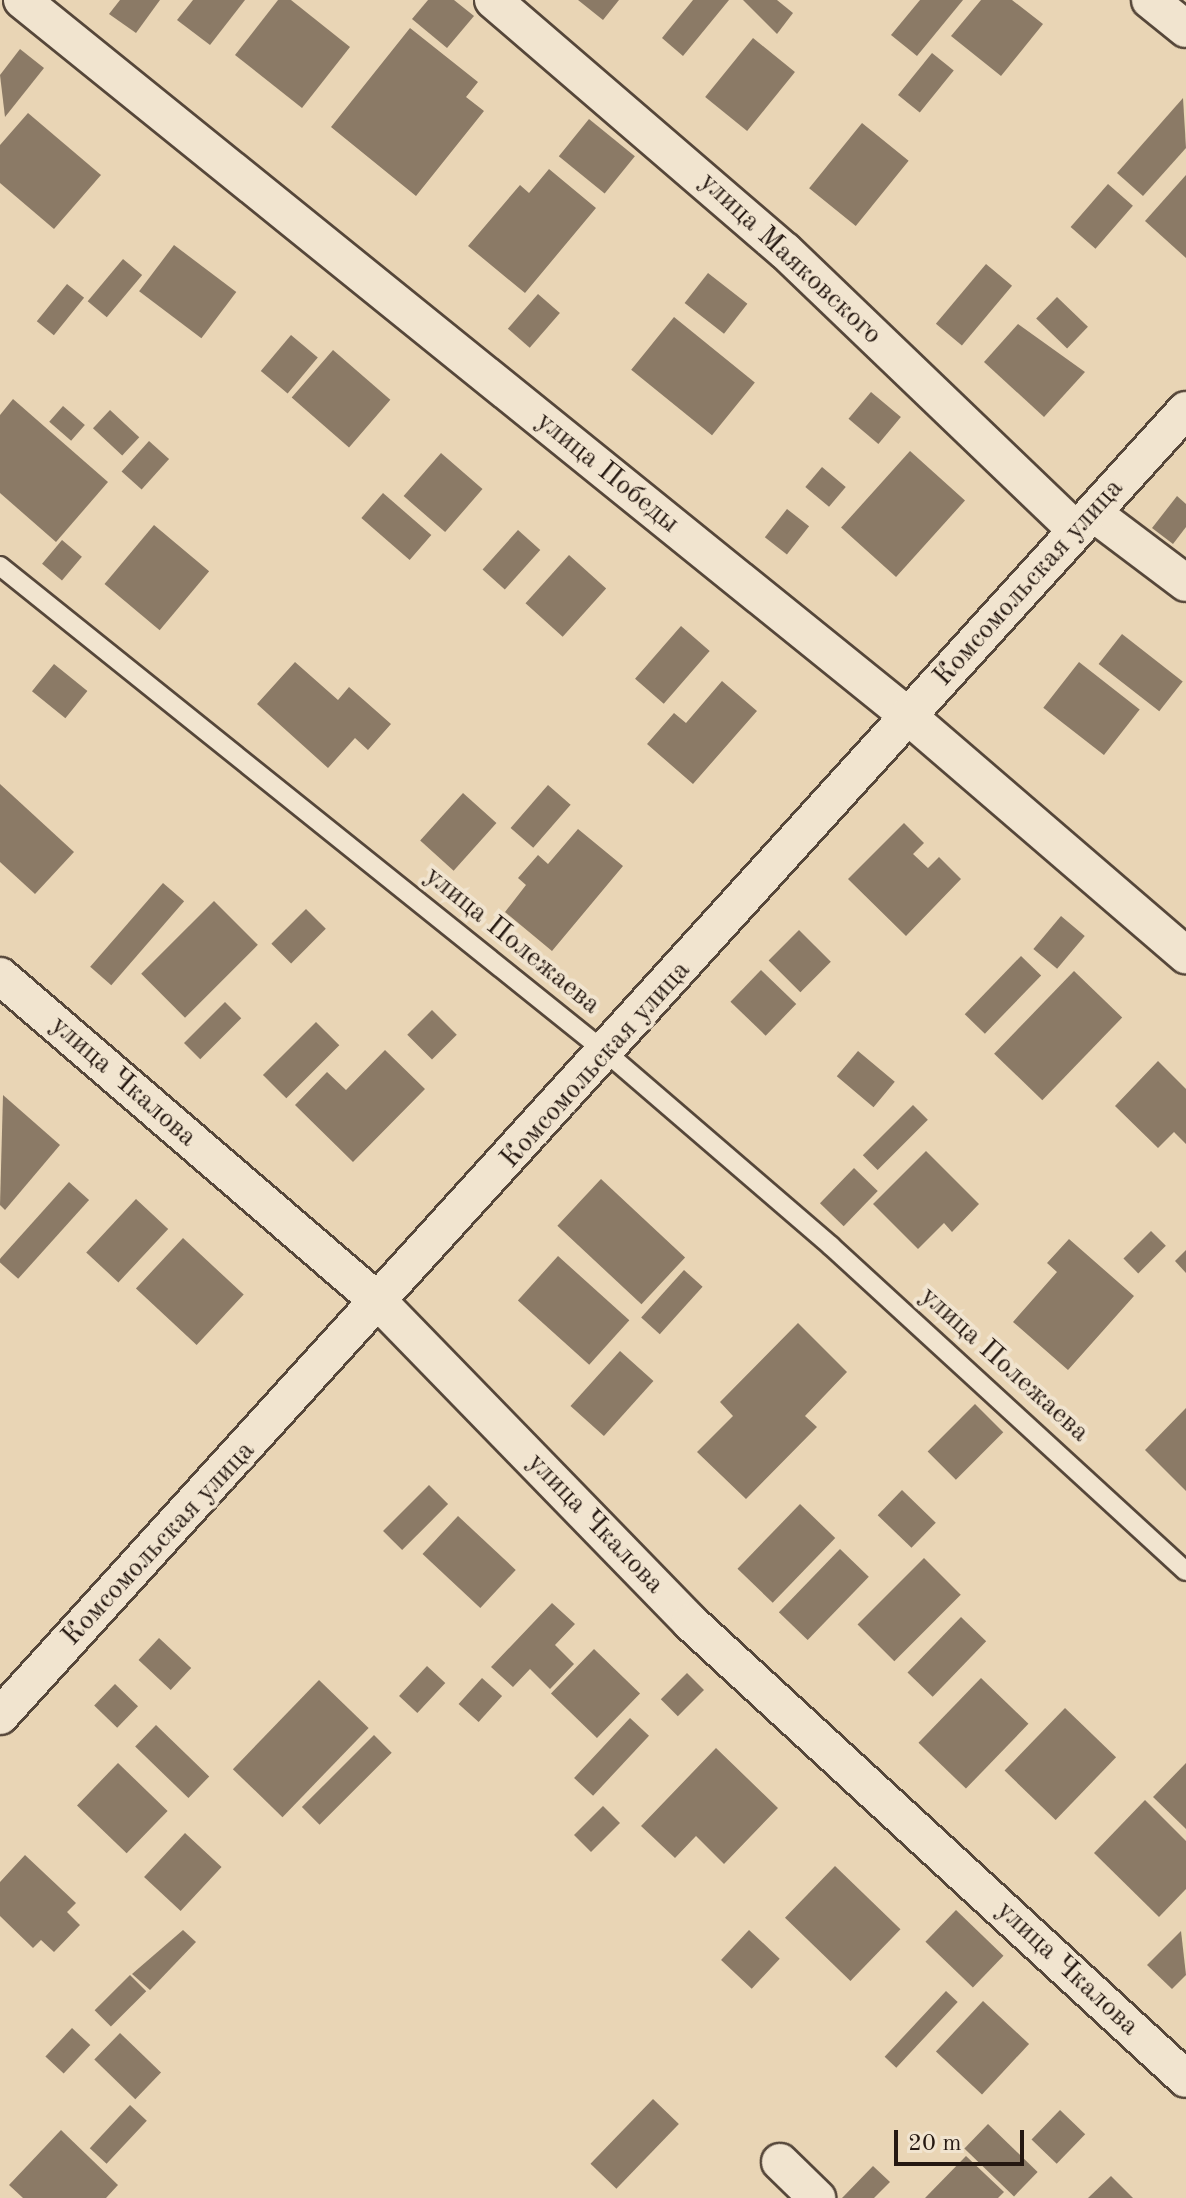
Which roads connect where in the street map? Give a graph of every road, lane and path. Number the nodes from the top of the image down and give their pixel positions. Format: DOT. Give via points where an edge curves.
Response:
graph roads {
  1 [pos="22,0"];
  2 [pos="493,0"];
  3 [pos="1150,0"];
  4 [pos="1186,29"];
  5 [pos="1186,410"];
  6 [pos="1084,521"];
  7 [pos="0,566"];
  8 [pos="1186,583"];
  9 [pos="908,716"];
  10 [pos="1186,955"];
  11 [pos="0,976"];
  12 [pos="608,1054"];
  13 [pos="380,1303"];
  14 [pos="1186,1571"];
  15 [pos="0,1716"];
  16 [pos="1186,2079"];
  17 [pos="780,2162"];
  18 [pos="817,2198"];
  1 -- 9 [label="street, улица Победы"];
  2 -- 6 [label="street, улица Маяковского" via="785,251"];
  3 -- 4 [label="street"];
  5 -- 6 [label="street, Комсомольская улица"];
  6 -- 8 [label="street, улица Маяковского"];
  6 -- 9 [label="street, Комсомольская улица"];
  7 -- 12 [label="lane, улица Полежаева"];
  9 -- 10 [label="street, улица Победы"];
  9 -- 12 [label="street, Комсомольская улица"];
  11 -- 13 [label="street, улица Чкалова"];
  12 -- 13 [label="street, Комсомольская улица"];
  12 -- 14 [label="lane, улица Полежаева" via="831,1246"];
  13 -- 15 [label="street, Комсомольская улица"];
  13 -- 16 [label="street, улица Чкалова" via="690,1622"];
  17 -- 18 [label="street"];
}
